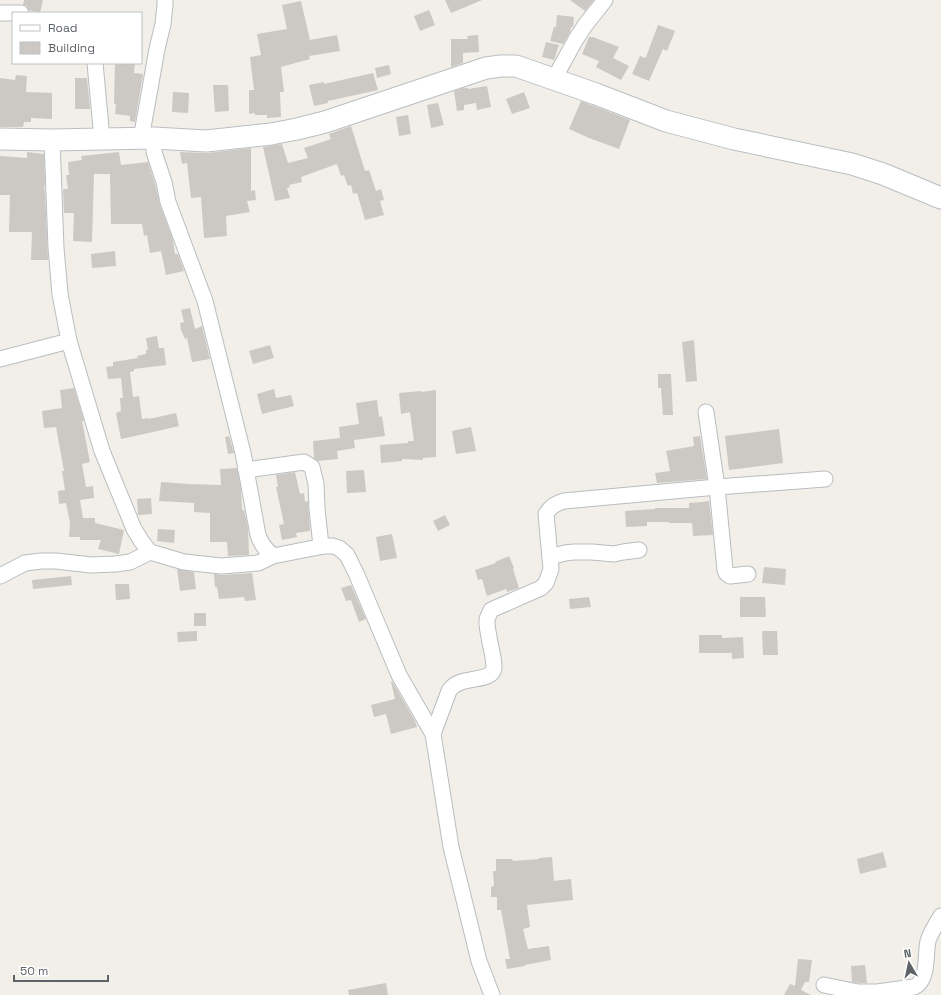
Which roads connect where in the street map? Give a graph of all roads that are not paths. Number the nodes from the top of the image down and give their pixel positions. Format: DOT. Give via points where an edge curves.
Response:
graph roads {
  1 [pos="165,0"];
  2 [pos="605,0"];
  3 [pos="0,12"];
  4 [pos="12,13"];
  5 [pos="94,64"];
  6 [pos="554,79"];
  7 [pos="0,139"];
  8 [pos="102,139"];
  9 [pos="148,139"];
  10 [pos="52,140"];
  11 [pos="941,198"];
  12 [pos="69,341"];
  13 [pos="0,359"];
  14 [pos="706,412"];
  15 [pos="246,470"];
  16 [pos="825,479"];
  17 [pos="717,487"];
  18 [pos="322,546"];
  19 [pos="639,550"];
  20 [pos="150,552"];
  21 [pos="273,556"];
  22 [pos="550,557"];
  23 [pos="748,574"];
  24 [pos="0,576"];
  25 [pos="432,734"];
  26 [pos="941,916"];
  27 [pos="824,985"];
  28 [pos="877,994"];
  29 [pos="492,995"];
  1 -- 9 [label="street" via="157,48"];
  2 -- 6 [label="street" via="576,39"];
  3 -- 4 [label="street"];
  5 -- 8 [label="street"];
  6 -- 9 [label="street" via="516,66 486,68 297,129 206,141"];
  6 -- 11 [label="street" via="666,122 852,164"];
  7 -- 10 [label="street"];
  8 -- 9 [label="street"];
  8 -- 10 [label="street"];
  9 -- 15 [label="street" via="164,182 168,202 205,301"];
  10 -- 12 [label="street" via="59,286"];
  12 -- 13 [label="street"];
  12 -- 20 [label="street" via="102,452 134,529"];
  14 -- 17 [label="street"];
  15 -- 18 [label="street" via="304,462 312,467"];
  15 -- 21 [label="street" via="258,535 261,543"];
  16 -- 17 [label="street"];
  17 -- 22 [label="street" via="559,503 546,514"];
  17 -- 23 [label="street" via="726,573 730,576"];
  18 -- 21 [label="street"];
  18 -- 25 [label="street" via="339,548 347,555 399,675"];
  19 -- 22 [label="street" via="614,554 574,552"];
  20 -- 21 [label="street" via="184,562 220,566 258,563"];
  20 -- 24 [label="street" via="130,562 116,564 41,561 25,564"];
  22 -- 25 [label="street" via="549,576 541,588 491,610 486,619 494,669 487,677 452,686"];
  25 -- 29 [label="street" via="451,847 479,961"];
  26 -- 28 [label="street" via="928,940 921,982 918,985"];
  27 -- 28 [label="street"];
}
